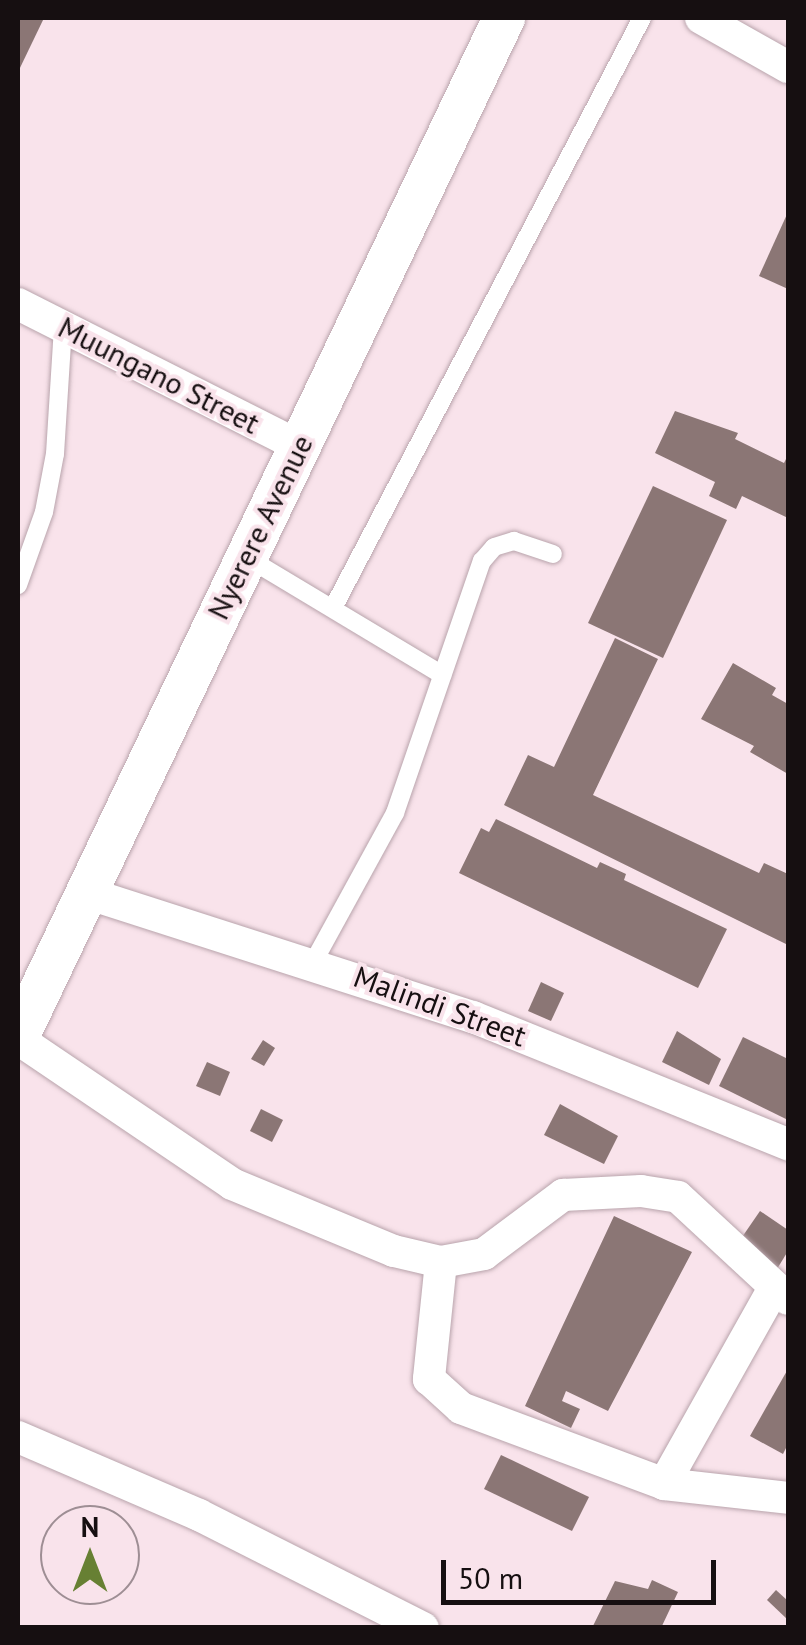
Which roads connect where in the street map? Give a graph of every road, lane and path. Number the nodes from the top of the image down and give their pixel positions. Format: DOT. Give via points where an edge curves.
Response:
graph roads {
  1 [pos="504,18"];
  2 [pos="642,18"];
  3 [pos="701,18"];
  4 [pos="788,66"];
  5 [pos="18,304"];
  6 [pos="63,327"];
  7 [pos="299,446"];
  8 [pos="552,554"];
  9 [pos="246,557"];
  10 [pos="18,585"];
  11 [pos="333,608"];
  12 [pos="442,675"];
  13 [pos="84,892"];
  14 [pos="314,961"];
  15 [pos="18,1038"];
  16 [pos="788,1144"];
  17 [pos="441,1262"];
  18 [pos="782,1294"];
  19 [pos="18,1437"];
  20 [pos="664,1484"];
  21 [pos="788,1498"];
  22 [pos="423,1628"];
  1 -- 7 [label="street, Nyerere Avenue"];
  2 -- 11 [label="lane"];
  3 -- 4 [label="street"];
  5 -- 6 [label="street, Muungano Street"];
  6 -- 7 [label="street, Muungano Street"];
  6 -- 10 [label="lane" via="55,454 44,512"];
  7 -- 9 [label="street, Nyerere Avenue"];
  8 -- 12 [label="lane" via="534,544 494,546 482,560"];
  9 -- 11 [label="lane"];
  9 -- 13 [label="street, Nyerere Avenue"];
  11 -- 12 [label="lane"];
  12 -- 14 [label="lane" via="395,813"];
  13 -- 14 [label="street, Malindi Street"];
  13 -- 15 [label="street, Nyerere Avenue"];
  14 -- 16 [label="street, Malindi Street" via="473,1016"];
  15 -- 17 [label="street" via="232,1184 333,1230"];
  17 -- 18 [label="street" via="484,1254 563,1196 642,1190 678,1197"];
  17 -- 20 [label="street" via="427,1352 428,1378 438,1391 504,1427"];
  18 -- 20 [label="street"];
  19 -- 22 [label="street" via="199,1515"];
  20 -- 21 [label="street"];
}
